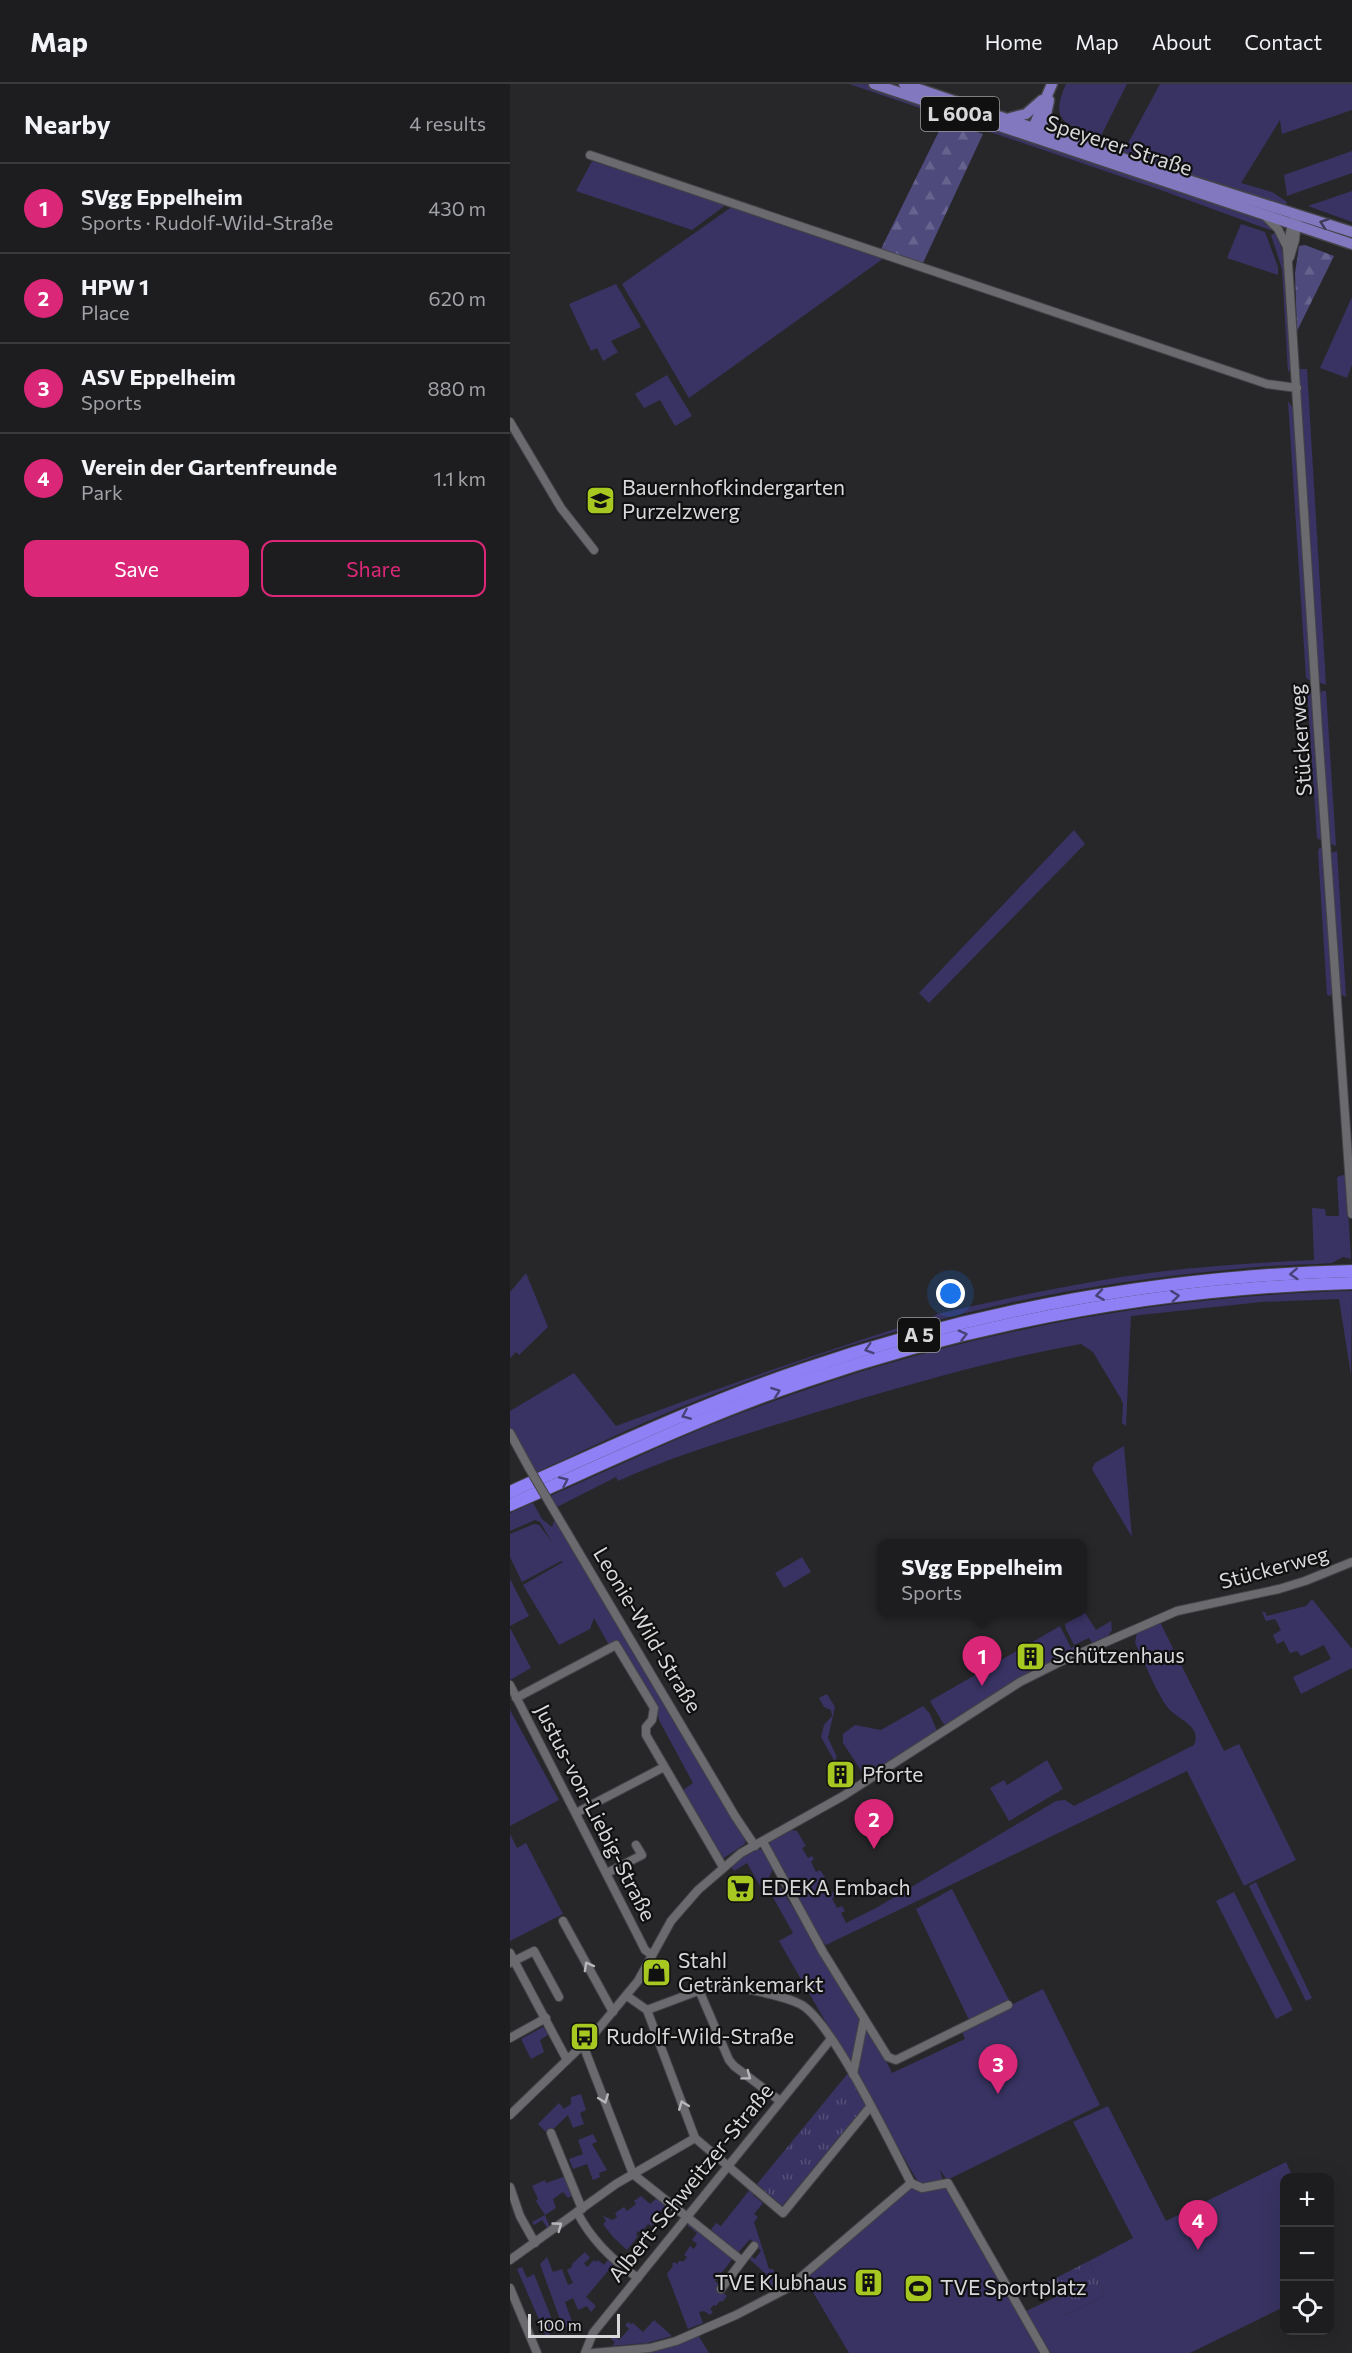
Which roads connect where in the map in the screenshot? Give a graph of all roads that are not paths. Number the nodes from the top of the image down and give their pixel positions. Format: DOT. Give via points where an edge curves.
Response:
graph roads {
  1 [pos="874,84"];
  2 [pos="904,84"];
  3 [pos="1049,89"];
  4 [pos="1048,110"];
  5 [pos="1006,118"];
  6 [pos="1034,132"];
  7 [pos="1068,140"];
  8 [pos="590,155"];
  9 [pos="1263,214"];
  10 [pos="1294,221"];
  11 [pos="1352,232"];
  12 [pos="1352,244"];
  13 [pos="1287,247"];
  14 [pos="1288,263"];
  15 [pos="1297,388"];
  16 [pos="510,422"];
  17 [pos="594,550"];
  18 [pos="1352,1214"];
  19 [pos="1352,1272"];
  20 [pos="1352,1283"];
  21 [pos="510,1433"];
  22 [pos="510,1492"];
  23 [pos="510,1505"];
  24 [pos="1352,1562"];
  25 [pos="510,1685"];
  26 [pos="516,1698"];
  27 [pos="664,1767"];
  28 [pos="576,1813"];
  29 [pos="759,1844"];
  30 [pos="636,1845"];
  31 [pos="723,1867"];
  32 [pos="607,1873"];
  33 [pos="563,1921"];
  34 [pos="652,1955"];
  35 [pos="511,1959"];
  36 [pos="699,1990"];
  37 [pos="627,1996"];
  38 [pos="559,1997"];
  39 [pos="1008,2005"];
  40 [pos="647,2010"];
  41 [pos="613,2012"];
  42 [pos="546,2018"];
  43 [pos="864,2019"];
  44 [pos="510,2038"];
  45 [pos="831,2039"];
  46 [pos="583,2044"];
  47 [pos="567,2060"];
  48 [pos="853,2074"];
  49 [pos="780,2101"];
  50 [pos="870,2107"];
  51 [pos="510,2115"];
  52 [pos="551,2133"];
  53 [pos="695,2138"];
  54 [pos="729,2167"];
  55 [pos="633,2174"];
  56 [pos="912,2183"];
  57 [pos="510,2187"];
  58 [pos="579,2211"];
  59 [pos="688,2219"];
  60 [pos="535,2243"];
  61 [pos="754,2246"];
  62 [pos="510,2260"];
  63 [pos="742,2261"];
  64 [pos="638,2278"];
  65 [pos="510,2288"];
  66 [pos="721,2289"];
  67 [pos="537,2353"];
  68 [pos="585,2353"];
  69 [pos="593,2353"];
  70 [pos="1045,2353"];
  1 -- 6 [label="main road, Speyerer Straße / L 600a"];
  2 -- 5 [label="main road, Speyerer Straße / L 600a"];
  3 -- 4 [label="main road"];
  3 -- 5 [label="main road" via="1024,115"];
  3 -- 6 [label="main road"];
  4 -- 6 [label="main road"];
  4 -- 7 [label="main road" via="1053,126"];
  5 -- 6 [label="main road, Speyerer Straße / L 600a"];
  6 -- 7 [label="main road, Speyerer Straße / L 600a"];
  6 -- 9 [label="main road, Speyerer Straße / L 600a"];
  7 -- 10 [label="main road, Speyerer Straße / L 600a"];
  8 -- 15 [label="street" via="1267,384"];
  9 -- 10 [label="main road, Speyerer Straße / L 600a"];
  9 -- 13 [label="street" via="1278,229"];
  11 -- 10 [label="main road, Speyerer Straße / L 600a, one-way"];
  10 -- 12 [label="main road, Speyerer Straße / L 600a"];
  10 -- 13 [label="street, Stückerweg"];
  10 -- 14 [label="street, Stückerweg"];
  13 -- 14 [label="street, Stückerweg"];
  14 -- 15 [label="street, Stückerweg"];
  15 -- 18 [label="street, Stückerweg"];
  16 -- 17 [label="street" via="561,508"];
  19 -- 22 [label="highway, A 5, one-way" via="1252,1276 1141,1289 954,1325 844,1356 747,1390"];
  23 -- 20 [label="highway, A 5, one-way" via="768,1395 956,1337 1135,1301"];
  21 -- 29 [label="street, Leonie-Wild-Straße, bridge" via="735,1816"];
  24 -- 29 [label="street, Stückerweg" via="1279,1589 1164,1615 1029,1677 864,1784"];
  25 -- 26 [label="street, Justus-von-Liebig-Straße"];
  26 -- 27 [label="street" via="616,1645 654,1707 652,1720 645,1727 646,1735"];
  26 -- 28 [label="street, Justus-von-Liebig-Straße"];
  27 -- 28 [label="street"];
  27 -- 31 [label="street"];
  28 -- 32 [label="street, Justus-von-Liebig-Straße"];
  29 -- 31 [label="street"];
  29 -- 43 [label="street, Leonie-Wild-Straße"];
  30 -- 32 [label="street" via="642,1855"];
  31 -- 34 [label="street" via="671,1921"];
  32 -- 34 [label="street, Justus-von-Liebig-Straße" via="645,1950"];
  41 -- 33 [label="street, one-way"];
  34 -- 37 [label="street"];
  35 -- 38 [label="street" via="534,1951"];
  35 -- 42 [label="street"];
  36 -- 40 [label="street"];
  36 -- 45 [label="street" via="725,1984 795,2002 817,2018"];
  36 -- 49 [label="street, one-way" via="729,2060"];
  37 -- 40 [label="street"];
  37 -- 41 [label="street"];
  39 -- 43 [label="street, Leonie-Wild-Straße" via="896,2060 888,2057"];
  53 -- 40 [label="street, one-way"];
  41 -- 46 [label="street"];
  42 -- 44 [label="street"];
  42 -- 47 [label="street"];
  43 -- 48 [label="street"];
  45 -- 48 [label="street"];
  45 -- 49 [label="street, Albert-Schweitzer-Straße"];
  46 -- 47 [label="street"];
  46 -- 55 [label="street, one-way"];
  47 -- 51 [label="street"];
  48 -- 50 [label="street"];
  49 -- 54 [label="street, Albert-Schweitzer-Straße"];
  50 -- 54 [label="street" via="783,2213"];
  50 -- 56 [label="street"];
  52 -- 58 [label="street"];
  53 -- 54 [label="street"];
  53 -- 55 [label="street"];
  54 -- 59 [label="street, Albert-Schweitzer-Straße"];
  55 -- 58 [label="street"];
  55 -- 59 [label="street"];
  56 -- 69 [label="street" via="788,2288 676,2342"];
  56 -- 70 [label="street" via="922,2188 948,2182"];
  57 -- 60 [label="street"];
  60 -- 58 [label="street, one-way"];
  58 -- 64 [label="street" via="591,2234 617,2264"];
  59 -- 63 [label="street"];
  59 -- 64 [label="street, Albert-Schweitzer-Straße"];
  60 -- 62 [label="street"];
  61 -- 63 [label="street"];
  63 -- 66 [label="street"];
  64 -- 68 [label="street, Albert-Schweitzer-Straße" via="593,2333"];
  65 -- 67 [label="street"];
}
